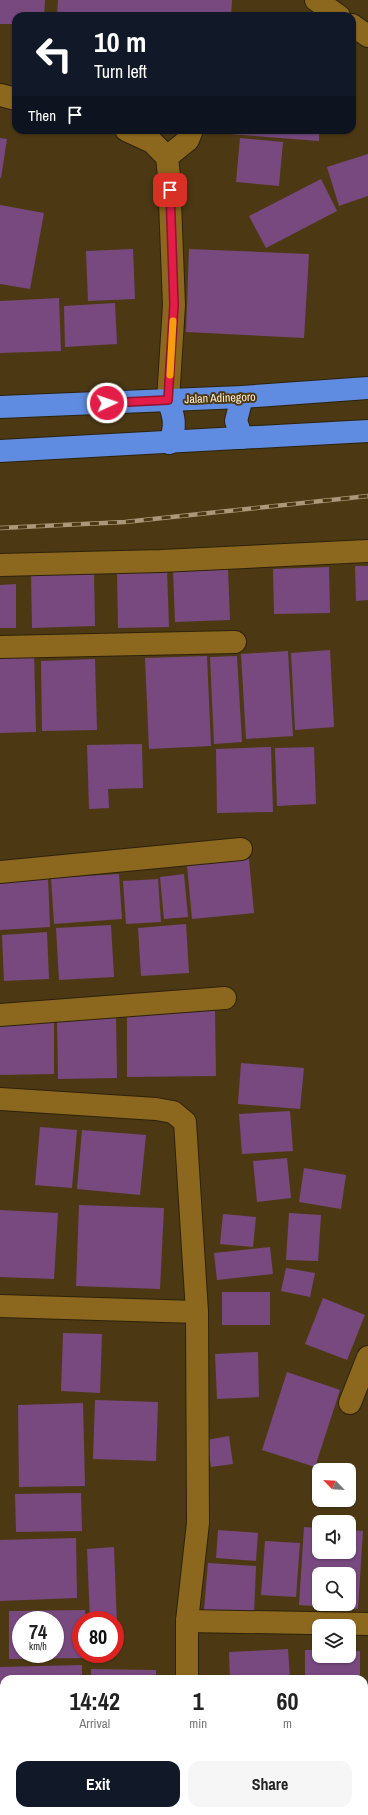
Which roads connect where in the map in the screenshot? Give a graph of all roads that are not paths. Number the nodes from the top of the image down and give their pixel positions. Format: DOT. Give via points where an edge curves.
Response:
graph roads {
  1 [pos="316,0"];
  2 [pos="333,12"];
  3 [pos="356,28"];
  4 [pos="368,36"];
  5 [pos="0,95"];
  6 [pos="12,98"];
  7 [pos="135,134"];
  8 [pos="190,134"];
  9 [pos="167,157"];
  10 [pos="368,388"];
  11 [pos="242,397"];
  12 [pos="168,400"];
  13 [pos="0,407"];
  14 [pos="368,431"];
  15 [pos="242,438"];
  16 [pos="169,443"];
  17 [pos="0,451"];
  18 [pos="368,551"];
  19 [pos="0,565"];
  20 [pos="234,642"];
  21 [pos="0,647"];
  22 [pos="241,849"];
  23 [pos="0,872"];
  24 [pos="225,998"];
  25 [pos="0,1016"];
  26 [pos="0,1098"];
  27 [pos="0,1306"];
  28 [pos="197,1312"];
  29 [pos="368,1357"];
  30 [pos="350,1404"];
  31 [pos="187,1621"];
  32 [pos="368,1624"];
  33 [pos="187,1675"];
  1 -- 2 [label="street"];
  3 -- 4 [label="street"];
  5 -- 6 [label="street"];
  7 -- 9 [label="street" via="152,142"];
  8 -- 9 [label="street" via="188,140"];
  9 -- 12 [label="street" via="174,305"];
  10 -- 11 [label="highway, Jalan Adinegoro"];
  11 -- 12 [label="highway, Jalan Adinegoro"];
  11 -- 15 [label="highway" via="236,421"];
  12 -- 13 [label="highway, Jalan Adinegoro"];
  12 -- 16 [label="highway" via="175,425"];
  14 -- 15 [label="highway"];
  15 -- 16 [label="highway"];
  16 -- 17 [label="highway"];
  18 -- 19 [label="street" via="161,561"];
  20 -- 21 [label="street"];
  22 -- 23 [label="street"];
  24 -- 25 [label="street"];
  26 -- 28 [label="street" via="156,1109 173,1112 185,1122"];
  27 -- 28 [label="street"];
  28 -- 31 [label="street" via="198,1523"];
  29 -- 30 [label="street"];
  31 -- 32 [label="street"];
  31 -- 33 [label="street"];
}
